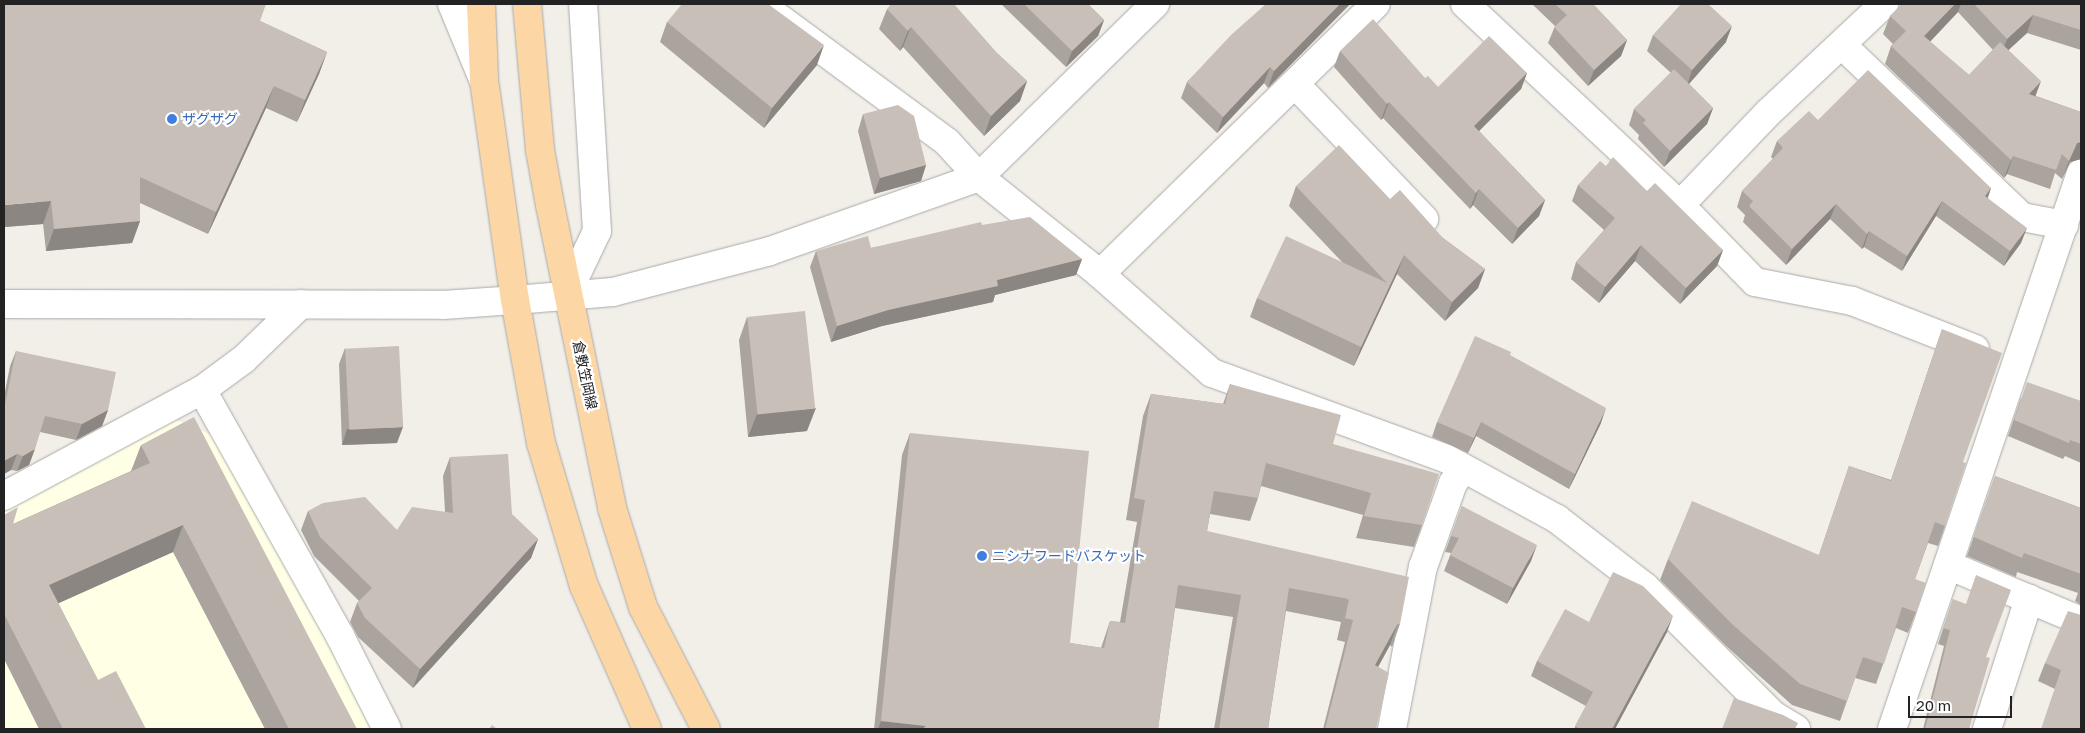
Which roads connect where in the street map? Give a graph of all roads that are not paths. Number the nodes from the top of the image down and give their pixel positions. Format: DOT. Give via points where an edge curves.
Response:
graph roads {
  1 [pos="452,4"];
  2 [pos="481,4"];
  3 [pos="527,4"];
  4 [pos="583,4"];
  5 [pos="760,4"];
  6 [pos="1155,4"];
  7 [pos="1376,4"];
  8 [pos="1465,4"];
  9 [pos="1884,4"];
  10 [pos="1842,45"];
  11 [pos="484,80"];
  12 [pos="1295,84"];
  13 [pos="2081,173"];
  14 [pos="979,176"];
  15 [pos="1680,205"];
  16 [pos="2064,225"];
  17 [pos="1442,237"];
  18 [pos="1100,274"];
  19 [pos="566,296"];
  20 [pos="515,300"];
  21 [pos="4,304"];
  22 [pos="301,304"];
  23 [pos="2014,372"];
  24 [pos="2038,387"];
  25 [pos="202,390"];
  26 [pos="1464,468"];
  27 [pos="4,496"];
  28 [pos="1948,565"];
  29 [pos="2029,599"];
  30 [pos="2081,621"];
  31 [pos="387,729"];
  32 [pos="646,729"];
  33 [pos="706,729"];
  34 [pos="1392,729"];
  35 [pos="1796,729"];
  36 [pos="1892,729"];
  37 [pos="1987,729"];
  1 -- 11 [label="street"];
  2 -- 11 [label="main road"];
  3 -- 19 [label="main road, 倉敷笠岡線" via="540,150"];
  4 -- 19 [label="street" via="597,231"];
  5 -- 14 [label="street" via="947,142"];
  6 -- 14 [label="street"];
  7 -- 12 [label="street"];
  8 -- 15 [label="street"];
  9 -- 10 [label="street"];
  10 -- 15 [label="street" via="1769,112"];
  10 -- 16 [label="street" via="2022,217"];
  11 -- 20 [label="main road"];
  12 -- 17 [label="street"];
  12 -- 18 [label="street"];
  13 -- 16 [label="street"];
  14 -- 18 [label="street"];
  14 -- 19 [label="street" via="770,251 613,292"];
  15 -- 23 [label="street" via="1755,282 1852,301"];
  16 -- 23 [label="street"];
  18 -- 26 [label="street" via="1212,373"];
  19 -- 20 [label="street"];
  19 -- 33 [label="main road, 倉敷笠岡線" via="612,508 643,607"];
  20 -- 22 [label="street" via="443,305"];
  20 -- 32 [label="main road" via="541,443 584,586"];
  21 -- 22 [label="street"];
  22 -- 25 [label="street" via="244,359"];
  23 -- 24 [label="street"];
  23 -- 28 [label="street"];
  25 -- 27 [label="street"];
  25 -- 31 [label="street" via="340,636"];
  26 -- 34 [label="street" via="1453,483 1423,567"];
  26 -- 35 [label="street" via="1557,519 1645,587 1773,715"];
  28 -- 29 [label="street"];
  28 -- 36 [label="street"];
  29 -- 30 [label="street"];
  29 -- 37 [label="street"];
}
